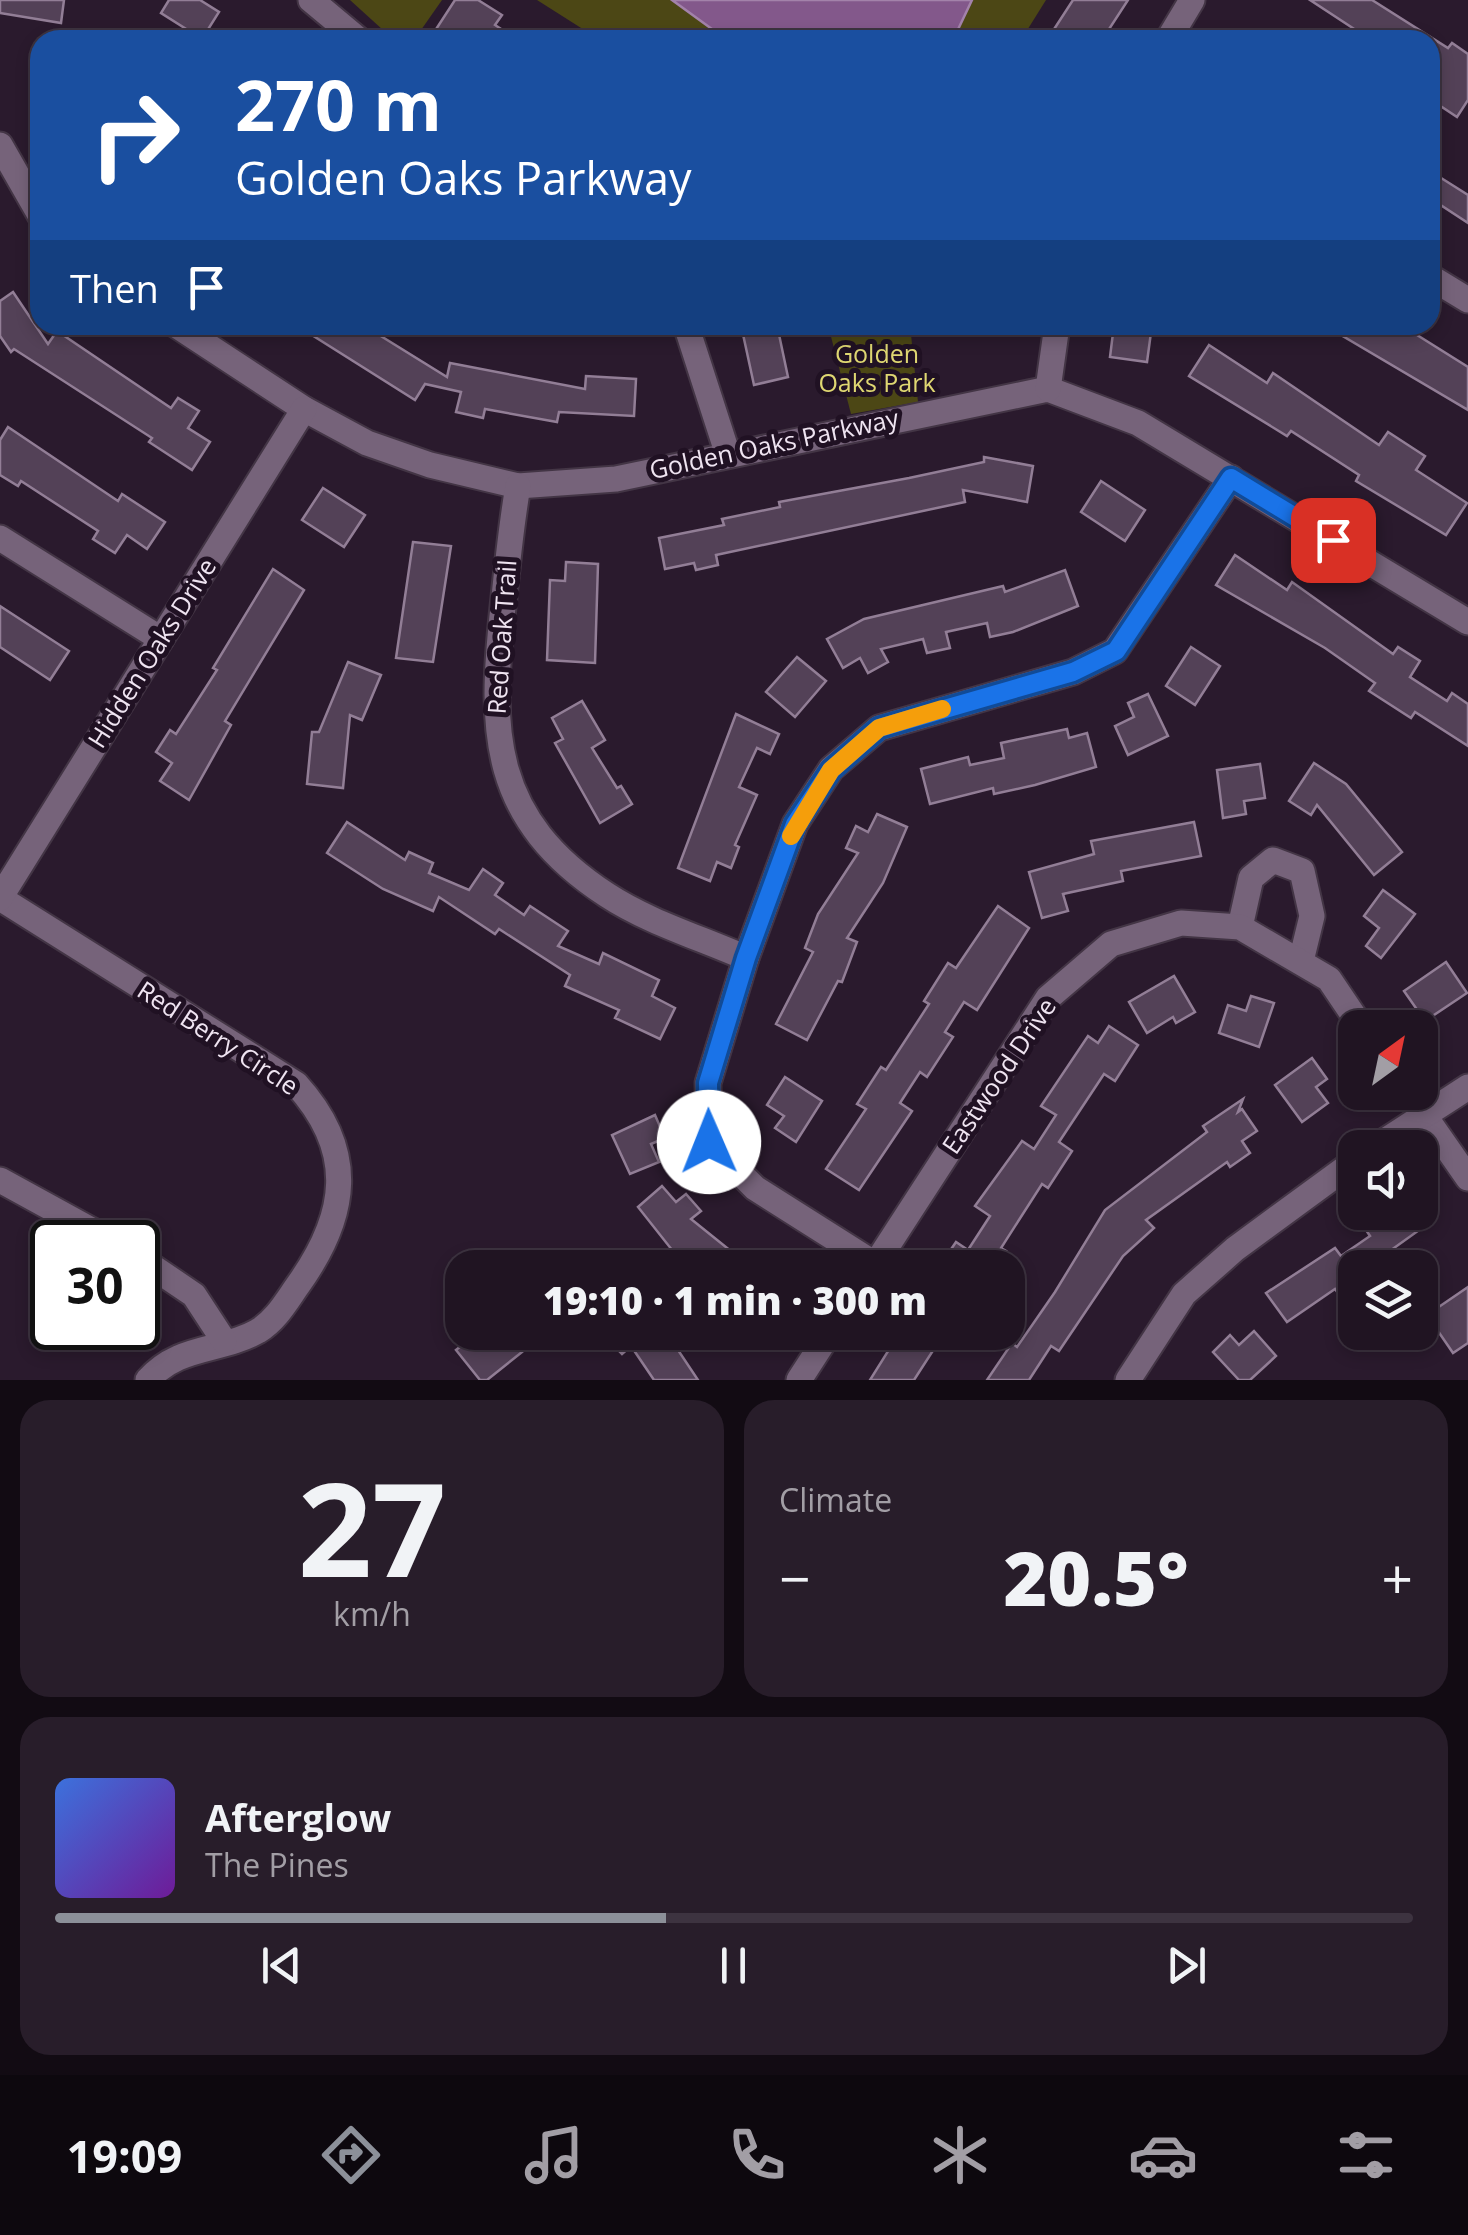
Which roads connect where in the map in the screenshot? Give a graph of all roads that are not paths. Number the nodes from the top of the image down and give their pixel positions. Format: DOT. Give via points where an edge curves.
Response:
graph roads {
  1 [pos="311,0"];
  2 [pos="1192,0"];
  3 [pos="347,30"];
  4 [pos="1174,30"];
  5 [pos="0,145"];
  6 [pos="30,198"];
  7 [pos="1440,283"];
  8 [pos="1468,300"];
  9 [pos="191,335"];
  10 [pos="689,335"];
  11 [pos="1056,335"];
  12 [pos="1048,389"];
  13 [pos="304,408"];
  14 [pos="728,455"];
  15 [pos="1231,478"];
  16 [pos="518,486"];
  17 [pos="0,538"];
  18 [pos="1468,622"];
  19 [pos="161,639"];
  20 [pos="0,898"];
  21 [pos="1240,927"];
  22 [pos="746,958"];
  23 [pos="1301,962"];
  24 [pos="1350,1010"];
  25 [pos="1468,1086"];
  26 [pos="1438,1095"];
  27 [pos="1408,1110"];
  28 [pos="1421,1110"];
  29 [pos="1390,1130"];
  30 [pos="1338,1174"];
  31 [pos="1468,1178"];
  32 [pos="0,1180"];
  33 [pos="73,1220"];
  34 [pos="850,1250"];
  35 [pos="884,1250"];
  36 [pos="160,1272"];
  37 [pos="224,1341"];
  38 [pos="818,1350"];
  39 [pos="148,1380"];
  40 [pos="799,1380"];
  41 [pos="1128,1380"];
  1 -- 3 [label="street"];
  2 -- 4 [label="street"];
  5 -- 6 [label="street"];
  7 -- 8 [label="street"];
  9 -- 13 [label="street, Golden Oaks Parkway"];
  10 -- 14 [label="street"];
  11 -- 12 [label="street"];
  12 -- 14 [label="street, Golden Oaks Parkway"];
  12 -- 15 [label="street" via="1138,424"];
  13 -- 16 [label="street, Golden Oaks Parkway" via="398,454"];
  13 -- 19 [label="street, Hidden Oaks Drive"];
  14 -- 16 [label="street, Golden Oaks Parkway" via="616,478"];
  15 -- 18 [label="street"];
  15 -- 22 [label="street" via="1116,651 1073,672 879,728 831,770 795,824"];
  16 -- 22 [label="street, Red Oak Trail" via="494,719 514,789 562,862 610,898"];
  17 -- 19 [label="street"];
  19 -- 20 [label="street, Hidden Oaks Drive"];
  20 -- 37 [label="street, Red Berry Circle" via="296,1084 321,1112 339,1162 339,1204 330,1233 272,1322"];
  21 -- 23 [label="street, Eastwood Drive"];
  21 -- 23 [label="street" via="1251,878 1273,860 1302,872 1312,916"];
  21 -- 35 [label="street, Eastwood Drive" via="1181,922 1111,944 1048,998"];
  22 -- 34 [label="street" via="708,1083 709,1142 755,1188"];
  23 -- 24 [label="street, Eastwood Drive" via="1329,980"];
  25 -- 26 [label="street"];
  27 -- 29 [label="street"];
  28 -- 31 [label="street"];
  30 -- 41 [label="street" via="1184,1294"];
  32 -- 33 [label="street"];
  36 -- 37 [label="street" via="194,1295"];
  37 -- 39 [label="street, Red Berry Circle" via="162,1364"];
  38 -- 40 [label="street"];
}
